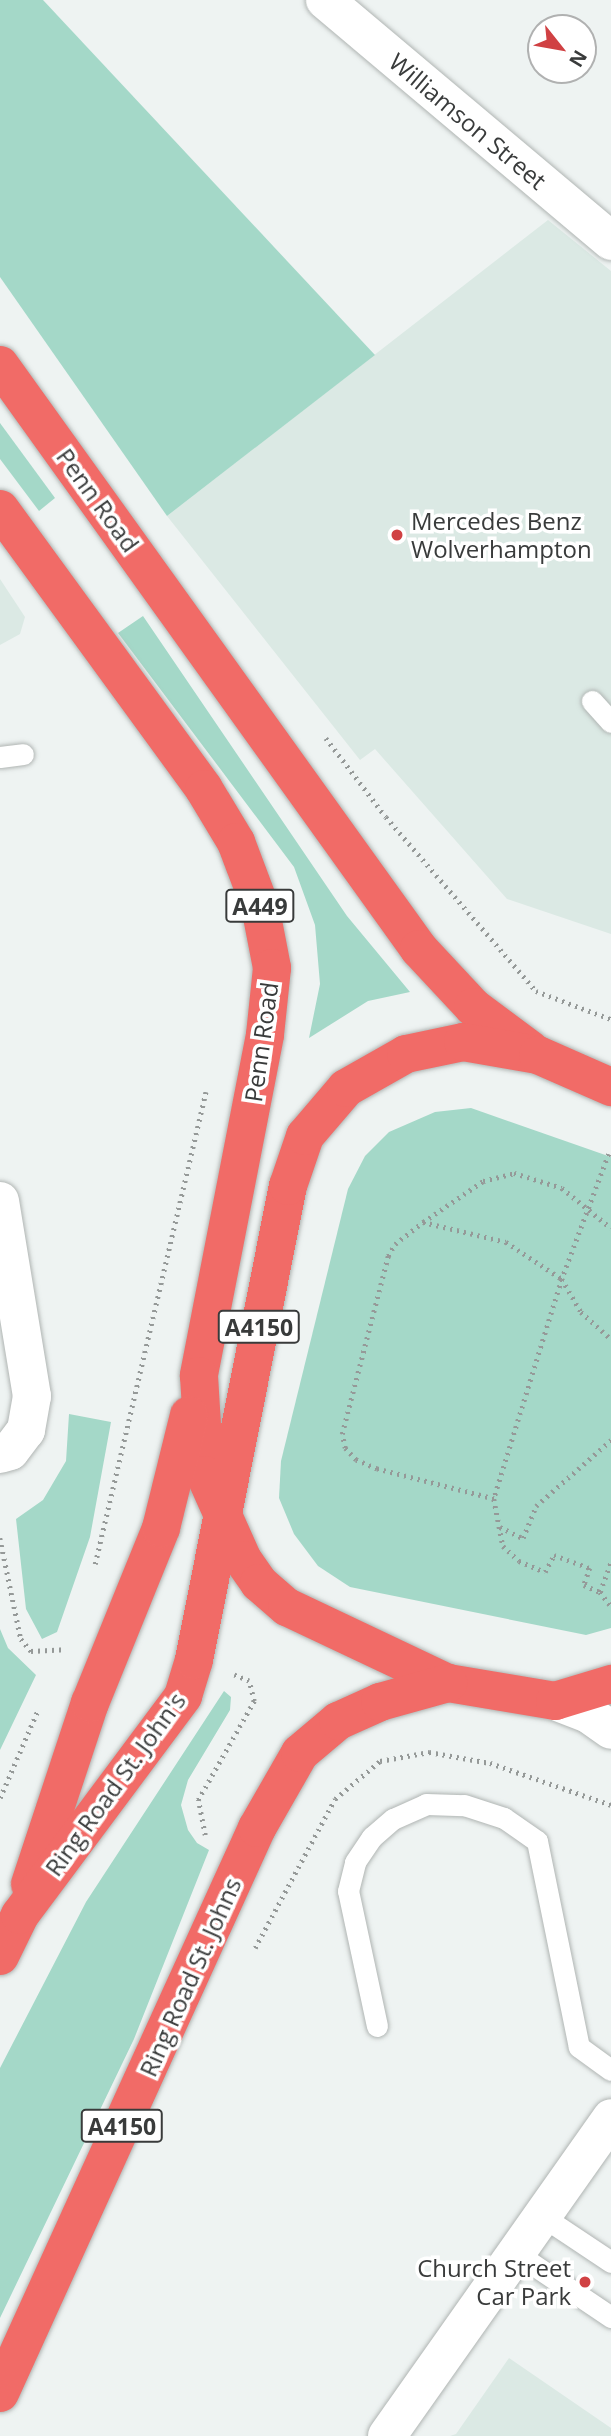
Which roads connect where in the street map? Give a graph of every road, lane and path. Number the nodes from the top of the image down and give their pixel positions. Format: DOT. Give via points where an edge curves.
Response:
graph roads {
  1 [pos="326,0"];
  2 [pos="611,241"];
  3 [pos="0,365"];
  4 [pos="0,509"];
  5 [pos="592,701"];
  6 [pos="611,722"];
  7 [pos="319,728"];
  8 [pos="23,754"];
  9 [pos="0,757"];
  10 [pos="611,1019"];
  11 [pos="538,1055"];
  12 [pos="209,1077"];
  13 [pos="611,1087"];
  14 [pos="609,1154"];
  15 [pos="0,1201"];
  16 [pos="586,1208"];
  17 [pos="422,1222"];
  18 [pos="611,1228"];
  19 [pos="562,1279"];
  20 [pos="611,1339"];
  21 [pos="200,1376"];
  22 [pos="611,1440"];
  23 [pos="0,1454"];
  24 [pos="494,1499"];
  25 [pos="223,1520"];
  26 [pos="499,1527"];
  27 [pos="0,1538"];
  28 [pos="611,1562"];
  29 [pos="95,1567"];
  30 [pos="600,1592"];
  31 [pos="611,1606"];
  32 [pos="69,1637"];
  33 [pos="64,1648"];
  34 [pos="59,1661"];
  35 [pos="448,1683"];
  36 [pos="611,1685"];
  37 [pos="43,1698"];
  38 [pos="555,1701"];
  39 [pos="611,1730"];
  40 [pos="0,1798"];
  41 [pos="20,1916"];
  42 [pos="0,1956"];
  43 [pos="377,2026"];
  44 [pos="611,2070"];
  45 [pos="611,2118"];
  46 [pos="542,2216"];
  47 [pos="516,2253"];
  48 [pos="611,2262"];
  49 [pos="611,2317"];
  50 [pos="0,2393"];
  51 [pos="387,2436"];
  1 -- 2 [label="street, Williamson Street"];
  3 -- 11 [label="highway, Penn Road" via="419,949 473,1007"];
  4 -- 21 [label="highway, Penn Road / A449" via="204,789 236,842 260,906 272,968 265,1035"];
  5 -- 6 [label="lane"];
  7 -- 10 [label="path" via="386,817 536,991"];
  8 -- 9 [label="lane"];
  11 -- 13 [label="highway, A4150"];
  11 -- 25 [label="highway, A4150" via="463,1042 406,1054 346,1088 306,1136 288,1186"];
  12 -- 29 [label="path"];
  14 -- 16 [label="path"];
  15 -- 23 [label="street" via="32,1396 26,1430 10,1451"];
  16 -- 17 [label="path" via="562,1188 514,1172 483,1181"];
  16 -- 18 [label="path"];
  16 -- 19 [label="path"];
  17 -- 19 [label="path" via="506,1242"];
  17 -- 24 [label="path" via="402,1237 388,1256 342,1434 345,1448 356,1460 377,1469"];
  19 -- 20 [label="path" via="581,1312"];
  19 -- 24 [label="path"];
  21 -- 25 [label="highway, Penn Road / A449" via="205,1475"];
  21 -- 41 [label="highway" via="161,1528 90,1703"];
  22 -- 26 [label="path" via="536,1506 523,1538"];
  24 -- 26 [label="path"];
  25 -- 35 [label="highway, A4150" via="259,1583 287,1607"];
  25 -- 41 [label="highway, Ring Road St. John's / A4150" via="183,1696"];
  26 -- 30 [label="path" via="503,1546 519,1561 545,1572 554,1555 590,1568 584,1585"];
  27 -- 33 [label="path" via="21,1639 31,1651"];
  28 -- 30 [label="path"];
  30 -- 31 [label="path"];
  32 -- 33 [label="path"];
  33 -- 34 [label="path"];
  35 -- 38 [label="highway, A4150"];
  35 -- 50 [label="highway, Ring Road St. Johns / A4150" via="380,1702 338,1721 300,1753 257,1828"];
  36 -- 38 [label="highway, A4150"];
  37 -- 40 [label="path"];
  38 -- 39 [label="street" via="587,1713"];
  41 -- 42 [label="highway, Ring Road St. John's / A4150"];
  43 -- 44 [label="lane" via="348,1891 355,1862 393,1819 426,1804 464,1805 504,1818 537,1841 579,2047"];
  45 -- 46 [label="street"];
  46 -- 47 [label="street"];
  46 -- 48 [label="lane"];
  47 -- 49 [label="lane"];
  47 -- 51 [label="street"];
}
